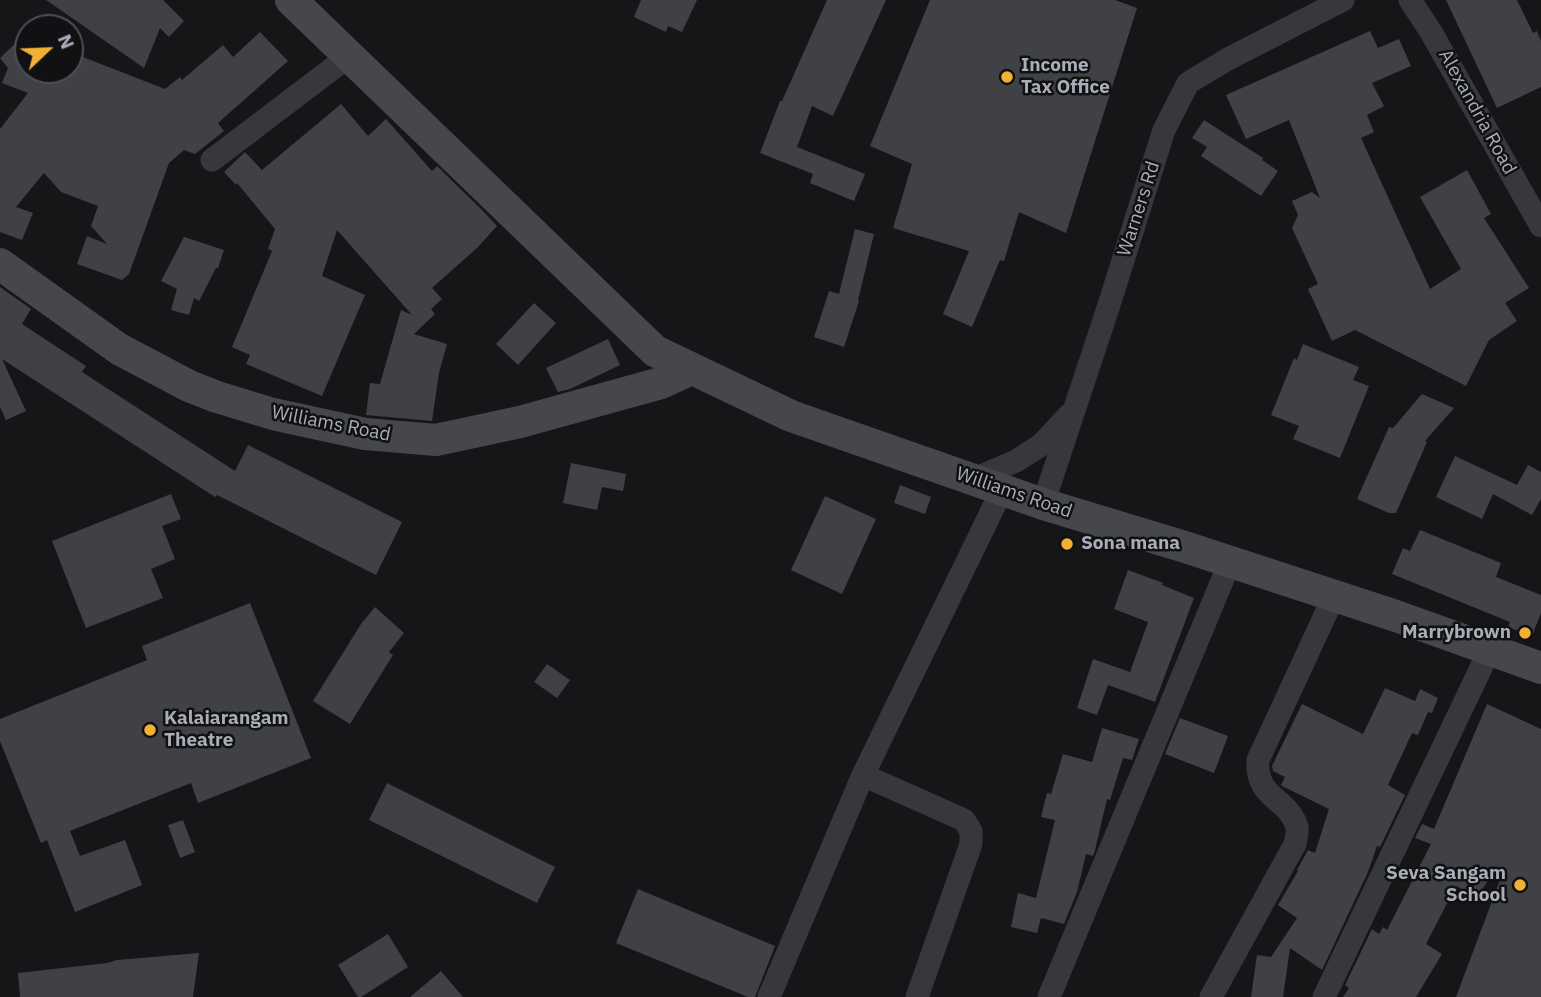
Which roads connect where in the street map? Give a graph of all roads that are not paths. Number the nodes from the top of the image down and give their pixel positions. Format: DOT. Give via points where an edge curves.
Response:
graph roads {
  1 [pos="292,0"];
  2 [pos="1343,0"];
  3 [pos="1410,0"];
  4 [pos="349,56"];
  5 [pos="212,159"];
  6 [pos="1541,226"];
  7 [pos="0,264"];
  8 [pos="692,369"];
  9 [pos="1073,411"];
  10 [pos="988,485"];
  11 [pos="1043,504"];
  12 [pos="1230,562"];
  13 [pos="1335,596"];
  14 [pos="1490,649"];
  15 [pos="1541,668"];
  16 [pos="863,775"];
  17 [pos="769,997"];
  18 [pos="918,997"];
  19 [pos="1049,997"];
  20 [pos="1211,997"];
  21 [pos="1324,997"];
  1 -- 4 [label="street, Williams Road"];
  2 -- 9 [label="street, Warners Rd" via="1188,83 1164,130"];
  3 -- 6 [label="street, Alexandria Road"];
  4 -- 5 [label="street"];
  4 -- 8 [label="street, Williams Road" via="655,351"];
  7 -- 8 [label="street, Williams Road" via="119,349 189,386 273,414 365,434 436,440 661,383"];
  8 -- 10 [label="street, Williams Road" via="791,416"];
  9 -- 10 [label="street" via="1041,445"];
  9 -- 11 [label="street, Warners Rd"];
  10 -- 11 [label="street, Williams Road"];
  10 -- 16 [label="street"];
  11 -- 12 [label="street, Williams Road"];
  12 -- 13 [label="street, Williams Road"];
  12 -- 19 [label="street"];
  13 -- 14 [label="street, Williams Road"];
  13 -- 20 [label="street" via="1258,760 1257,774 1263,786 1297,828 1295,844"];
  14 -- 15 [label="street, Williams Road"];
  14 -- 21 [label="street"];
  16 -- 17 [label="street"];
  16 -- 18 [label="street" via="964,820 971,831 971,844"];
}
